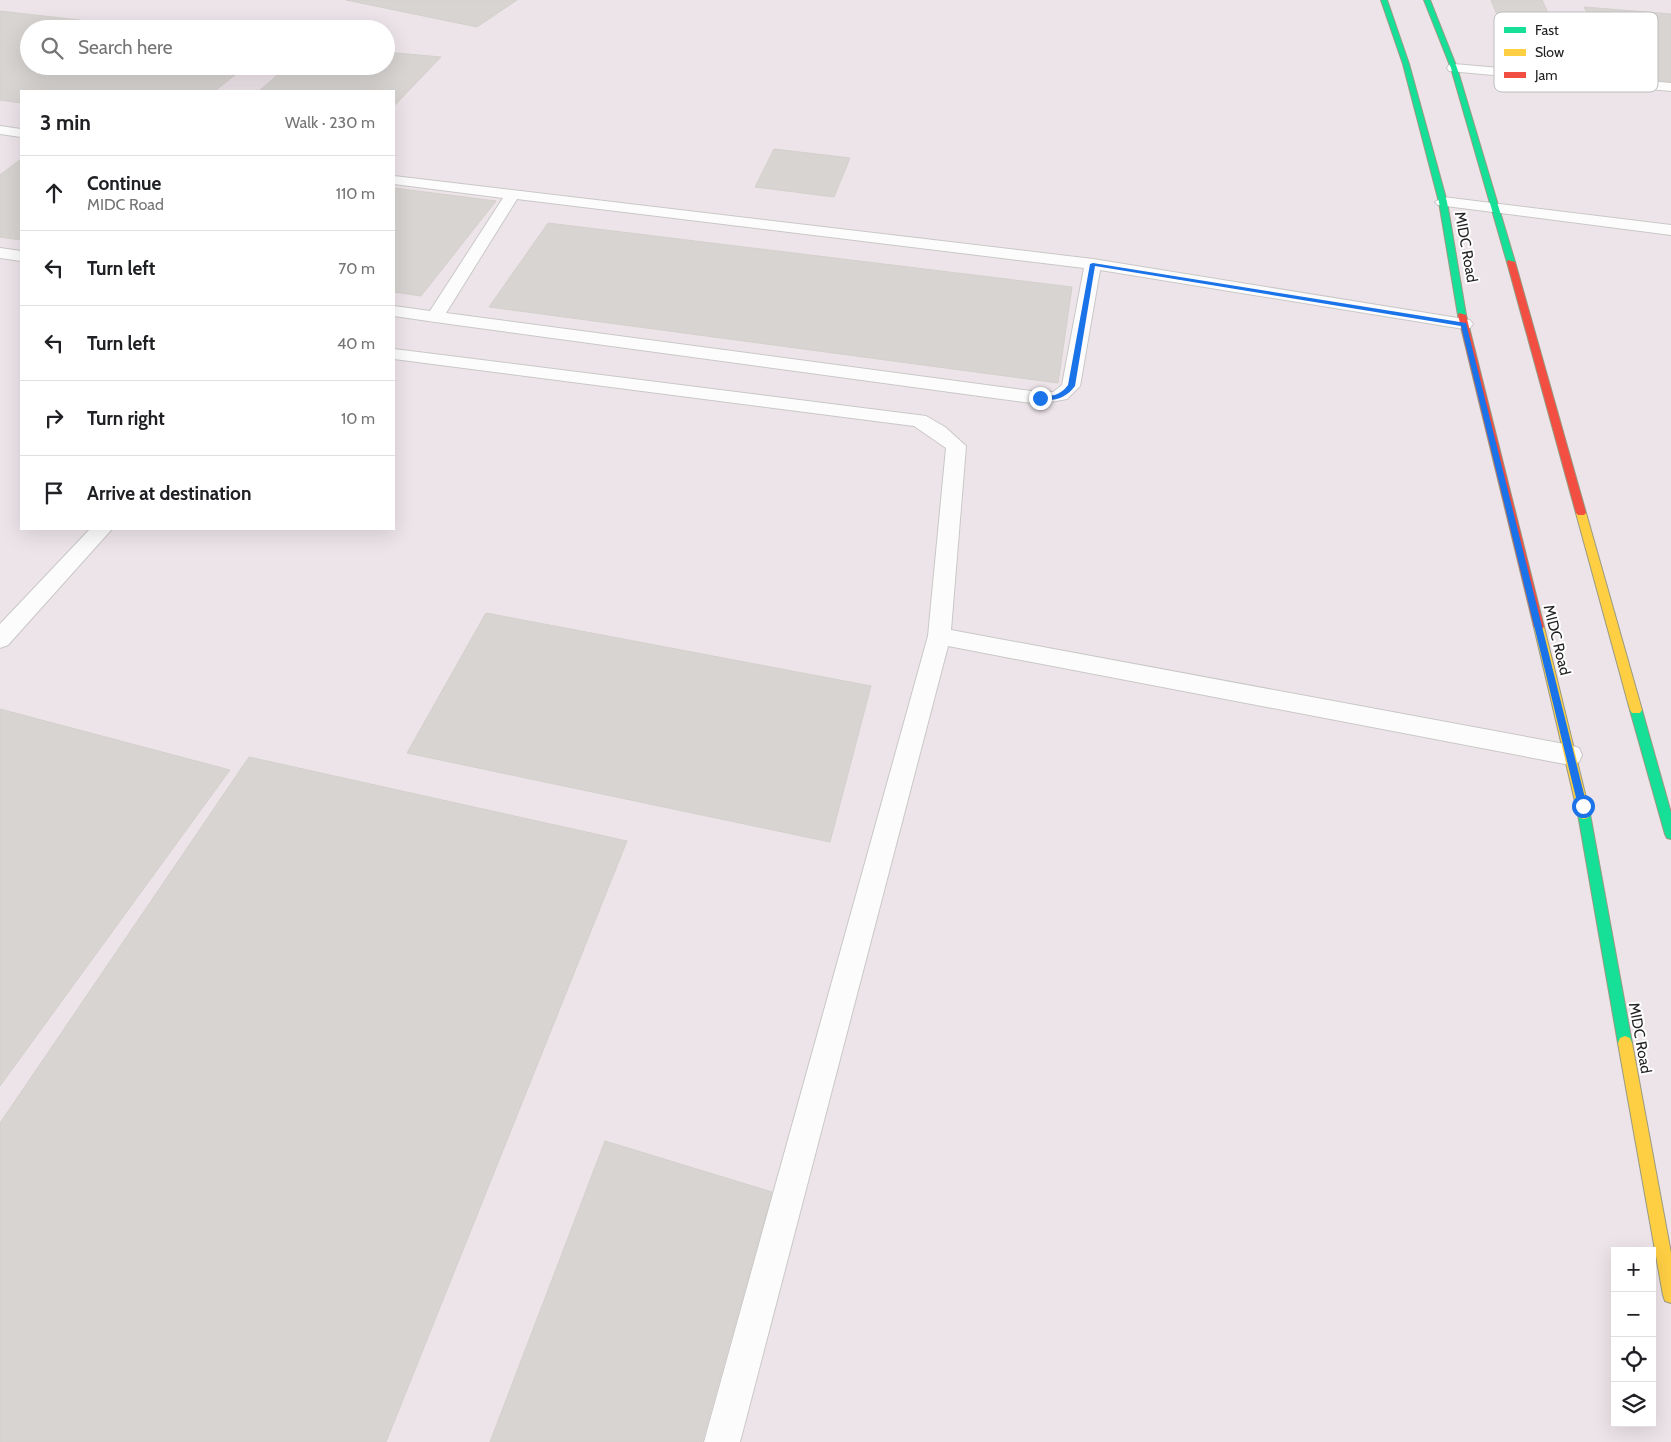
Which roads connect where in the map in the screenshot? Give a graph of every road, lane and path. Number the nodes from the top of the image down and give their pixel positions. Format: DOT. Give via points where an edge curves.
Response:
graph roads {
  1 [pos="1384,0"];
  2 [pos="1427,0"];
  3 [pos="1454,68"];
  4 [pos="1494,72"];
  5 [pos="1658,86"];
  6 [pos="1671,87"];
  7 [pos="0,130"];
  8 [pos="20,133"];
  9 [pos="395,180"];
  10 [pos="512,195"];
  11 [pos="1443,202"];
  12 [pos="1496,209"];
  13 [pos="1671,230"];
  14 [pos="0,253"];
  15 [pos="20,256"];
  16 [pos="1093,264"];
  17 [pos="395,311"];
  18 [pos="435,317"];
  19 [pos="1464,324"];
  20 [pos="395,354"];
  21 [pos="101,530"];
  22 [pos="939,636"];
  23 [pos="0,639"];
  24 [pos="1570,755"];
  25 [pos="1668,807"];
  26 [pos="1671,834"];
  27 [pos="1671,1295"];
  28 [pos="722,1442"];
  1 -- 11 [label="main road, MIDC Road" via="1406,64"];
  2 -- 3 [label="main road"];
  3 -- 4 [label="lane"];
  3 -- 12 [label="main road"];
  5 -- 6 [label="lane"];
  7 -- 8 [label="lane"];
  9 -- 10 [label="lane"];
  10 -- 16 [label="lane"];
  10 -- 18 [label="lane"];
  11 -- 12 [label="lane"];
  11 -- 19 [label="main road, MIDC Road"];
  12 -- 13 [label="lane"];
  12 -- 25 [label="main road"];
  14 -- 15 [label="lane"];
  16 -- 18 [label="lane" via="1071,386 1057,398"];
  16 -- 19 [label="lane"];
  17 -- 18 [label="lane"];
  19 -- 24 [label="main road, MIDC Road"];
  20 -- 22 [label="lane" via="918,420 938,430 956,446"];
  21 -- 23 [label="lane"];
  22 -- 24 [label="lane"];
  22 -- 28 [label="lane"];
  24 -- 27 [label="main road, MIDC Road" via="1583,806"];
  25 -- 26 [label="main road"];
}
